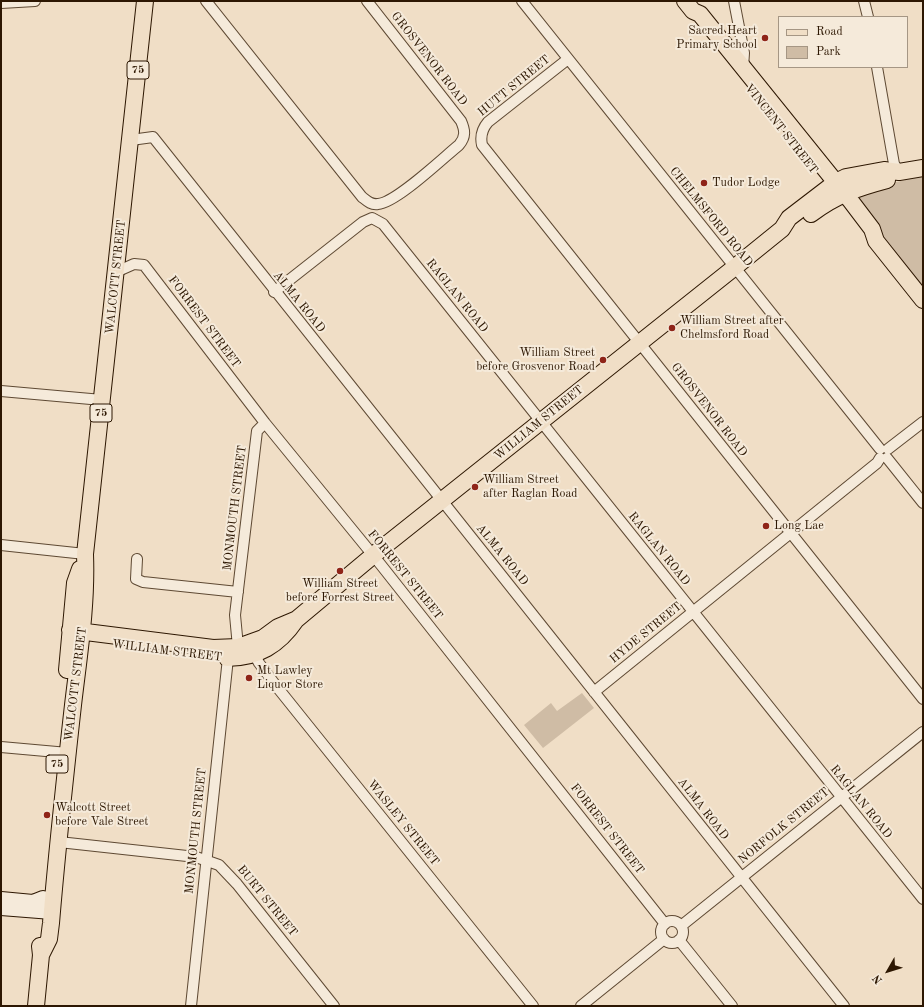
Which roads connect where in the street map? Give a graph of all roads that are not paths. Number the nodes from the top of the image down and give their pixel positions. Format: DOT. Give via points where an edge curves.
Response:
graph roads {
  1 [pos="35,1"];
  2 [pos="145,1"];
  3 [pos="206,1"];
  4 [pos="367,1"];
  5 [pos="522,1"];
  6 [pos="734,1"];
  7 [pos="864,1"];
  8 [pos="1,3"];
  9 [pos="689,6"];
  10 [pos="868,16"];
  11 [pos="742,38"];
  12 [pos="721,39"];
  13 [pos="568,59"];
  14 [pos="744,68"];
  15 [pos="877,68"];
  16 [pos="481,136"];
  17 [pos="131,140"];
  18 [pos="923,168"];
  19 [pos="899,172"];
  20 [pos="836,190"];
  21 [pos="735,267"];
  22 [pos="116,272"];
  23 [pos="274,292"];
  24 [pos="923,300"];
  25 [pos="639,343"];
  26 [pos="1,391"];
  27 [pos="102,400"];
  28 [pos="541,422"];
  29 [pos="923,422"];
  30 [pos="265,424"];
  31 [pos="884,454"];
  32 [pos="442,501"];
  33 [pos="923,503"];
  34 [pos="790,533"];
  35 [pos="1,545"];
  36 [pos="85,554"];
  37 [pos="373,556"];
  38 [pos="137,559"];
  39 [pos="238,592"];
  40 [pos="693,612"];
  41 [pos="297,618"];
  42 [pos="76,636"];
  43 [pos="233,652"];
  44 [pos="254,654"];
  45 [pos="594,692"];
  46 [pos="923,699"];
  47 [pos="923,732"];
  48 [pos="1,747"];
  49 [pos="63,753"];
  50 [pos="841,798"];
  51 [pos="59,842"];
  52 [pos="206,861"];
  53 [pos="741,877"];
  54 [pos="1,899"];
  55 [pos="923,899"];
  56 [pos="1,908"];
  57 [pos="46,908"];
  58 [pos="665,924"];
  59 [pos="681,926"];
  60 [pos="664,939"];
  61 [pos="679,940"];
  62 [pos="36,1006"];
  63 [pos="190,1006"];
  64 [pos="334,1006"];
  65 [pos="533,1006"];
  66 [pos="581,1006"];
  67 [pos="732,1006"];
  68 [pos="844,1006"];
  1 -- 8 [label="street"];
  2 -- 17 [label="main road, WALCOTT STREET / 75"];
  3 -- 4 [label="street, GROSVENOR ROAD" via="362,197 369,203 376,204 392,199 459,145 464,136 464,128"];
  5 -- 13 [label="street, CHELMSFORD ROAD"];
  6 -- 11 [label="street"];
  7 -- 10 [label="street"];
  9 -- 12 [label="main road, VINCENT STREET" via="700,14"];
  9 -- 20 [label="main road, VINCENT STREET" via="694,19"];
  11 -- 12 [label="street" via="731,42"];
  11 -- 14 [label="street"];
  12 -- 14 [label="main road, VINCENT STREET"];
  13 -- 16 [label="street, HUTT STREET" via="488,122"];
  13 -- 21 [label="street, CHELMSFORD ROAD"];
  14 -- 20 [label="main road, VINCENT STREET"];
  15 -- 19 [label="street" via="894,164"];
  16 -- 25 [label="street, GROSVENOR ROAD" via="484,149"];
  17 -- 22 [label="main road, WALCOTT STREET / 75"];
  17 -- 23 [label="street, ALMA ROAD" via="153,137"];
  18 -- 19 [label="main road, WILLIAM STREET"];
  19 -- 20 [label="main road, WILLIAM STREET" via="884,170 846,177"];
  20 -- 21 [label="main road, WILLIAM STREET" via="795,226 782,229"];
  20 -- 24 [label="main road, VINCENT STREET" via="864,234 876,241"];
  21 -- 25 [label="main road, WILLIAM STREET"];
  21 -- 31 [label="street, CHELMSFORD ROAD"];
  22 -- 27 [label="main road, WALCOTT STREET / 75"];
  22 -- 30 [label="street, FORREST STREET" via="134,264 144,265"];
  23 -- 28 [label="street, RAGLAN ROAD" via="372,218 383,224"];
  23 -- 32 [label="street, ALMA ROAD"];
  25 -- 28 [label="main road, WILLIAM STREET"];
  25 -- 34 [label="street, GROSVENOR ROAD"];
  26 -- 27 [label="street"];
  27 -- 36 [label="main road, WALCOTT STREET / 75"];
  28 -- 32 [label="main road, WILLIAM STREET"];
  28 -- 40 [label="street, RAGLAN ROAD"];
  29 -- 31 [label="street, HYDE STREET"];
  30 -- 37 [label="street, FORREST STREET"];
  30 -- 39 [label="street, MONMOUTH STREET" via="257,431"];
  31 -- 33 [label="street, CHELMSFORD ROAD"];
  31 -- 34 [label="street, HYDE STREET" via="877,463"];
  32 -- 37 [label="main road, WILLIAM STREET"];
  32 -- 45 [label="street, ALMA ROAD"];
  34 -- 40 [label="street, HYDE STREET"];
  34 -- 46 [label="street, GROSVENOR ROAD"];
  35 -- 36 [label="street"];
  36 -- 42 [label="main road, WALCOTT STREET / 75" via="75,583"];
  37 -- 41 [label="main road, WILLIAM STREET"];
  37 -- 58 [label="street, FORREST STREET"];
  38 -- 39 [label="street" via="136,579 143,582"];
  39 -- 43 [label="street, MONMOUTH STREET"];
  40 -- 45 [label="street, HYDE STREET"];
  40 -- 50 [label="street, RAGLAN ROAD"];
  41 -- 43 [label="main road, WILLIAM STREET"];
  41 -- 44 [label="main road, WILLIAM STREET" via="286,635"];
  42 -- 43 [label="main road, WILLIAM STREET" via="211,658"];
  42 -- 49 [label="main road, WALCOTT STREET / 75"];
  43 -- 44 [label="main road, WILLIAM STREET"];
  43 -- 52 [label="street, MONMOUTH STREET"];
  44 -- 65 [label="street, WASLEY STREET"];
  45 -- 53 [label="street, ALMA ROAD"];
  47 -- 50 [label="street, NORFOLK STREET"];
  48 -- 49 [label="street"];
  49 -- 51 [label="main road, WALCOTT STREET / 75"];
  49 -- 57 [label="main road, WALCOTT STREET / 75"];
  50 -- 53 [label="street, NORFOLK STREET"];
  50 -- 55 [label="street, RAGLAN ROAD"];
  51 -- 52 [label="street, BURT STREET" via="196,857"];
  51 -- 57 [label="main road, WALCOTT STREET / 75"];
  52 -- 63 [label="street, MONMOUTH STREET"];
  52 -- 64 [label="street, BURT STREET" via="219,865 228,873"];
  53 -- 59 [label="street, NORFOLK STREET"];
  53 -- 68 [label="street, ALMA ROAD"];
  54 -- 57 [label="main road" via="33,902"];
  56 -- 57 [label="main road"];
  57 -- 62 [label="main road, WALCOTT STREET / 75" via="39,938 41,955"];
  58 -- 59 [label="street" via="671,921"];
  58 -- 60 [label="street" via="661,931"];
  59 -- 61 [label="street" via="682,936"];
  60 -- 61 [label="street" via="674,943"];
  60 -- 66 [label="street"];
  61 -- 67 [label="street"];
}
